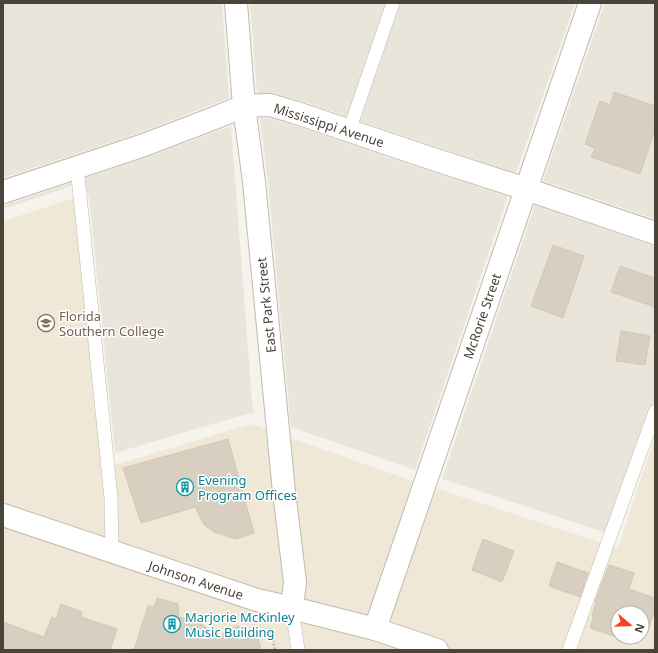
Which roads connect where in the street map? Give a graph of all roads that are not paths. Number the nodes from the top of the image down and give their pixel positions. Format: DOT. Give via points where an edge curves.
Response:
graph roads {
  1 [pos="236,3"];
  2 [pos="393,3"];
  3 [pos="590,3"];
  4 [pos="244,106"];
  5 [pos="349,131"];
  6 [pos="77,167"];
  7 [pos="526,189"];
  8 [pos="3,192"];
  9 [pos="655,233"];
  10 [pos="655,412"];
  11 [pos="3,515"];
  12 [pos="112,552"];
  13 [pos="292,608"];
  14 [pos="375,629"];
  15 [pos="298,650"];
  16 [pos="437,650"];
  17 [pos="569,650"];
  1 -- 4 [label="street, East Park Street"];
  2 -- 5 [label="lane"];
  3 -- 7 [label="street, McRorie Street"];
  4 -- 5 [label="street, Mississippi Avenue" via="270,105"];
  4 -- 6 [label="street, Mississippi Avenue" via="144,145"];
  4 -- 13 [label="street, East Park Street" via="295,582"];
  5 -- 7 [label="street, Mississippi Avenue"];
  6 -- 8 [label="street, Mississippi Avenue"];
  6 -- 12 [label="lane" via="110,490"];
  7 -- 9 [label="street, Mississippi Avenue"];
  7 -- 14 [label="street, McRorie Street"];
  10 -- 17 [label="lane"];
  11 -- 12 [label="street, Johnson Avenue"];
  12 -- 13 [label="street, Johnson Avenue" via="258,600"];
  13 -- 14 [label="street, Johnson Avenue"];
  13 -- 15 [label="lane"];
  14 -- 16 [label="street, Johnson Avenue"];
}
